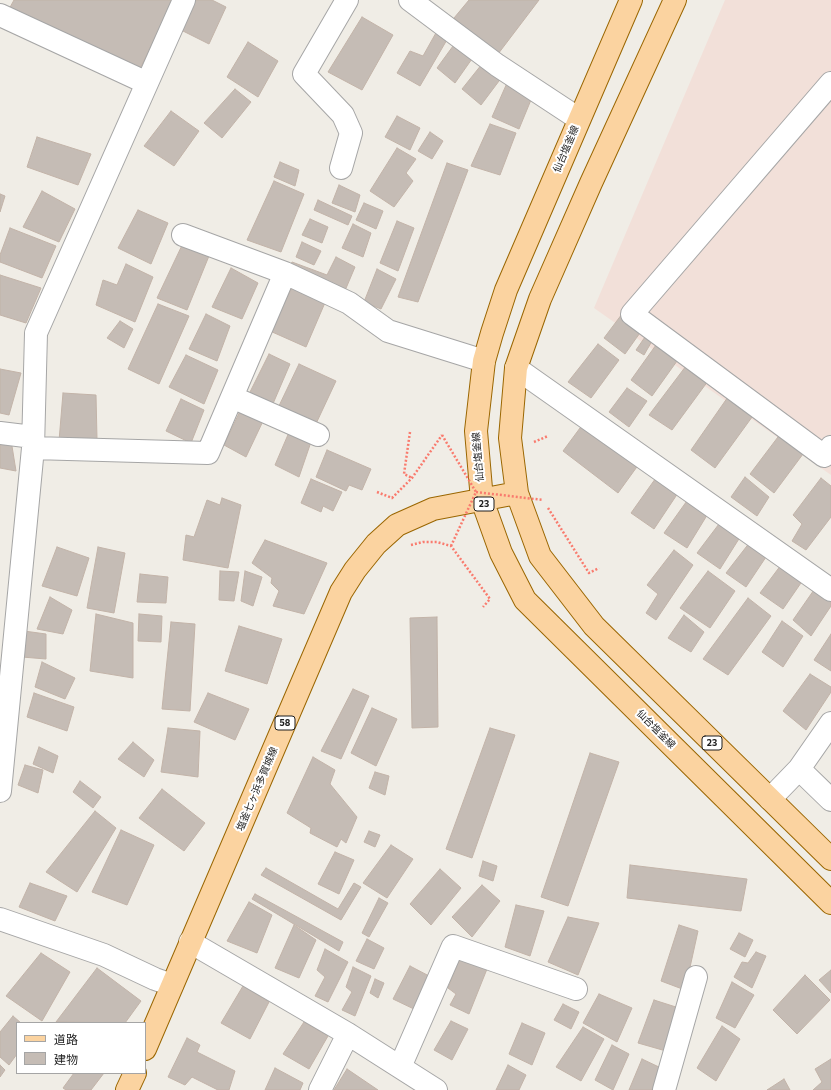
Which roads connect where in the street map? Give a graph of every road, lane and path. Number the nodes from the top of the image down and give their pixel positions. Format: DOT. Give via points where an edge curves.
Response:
graph roads {
  1 [pos="184,0"];
  2 [pos="347,0"];
  3 [pos="410,0"];
  4 [pos="631,0"];
  5 [pos="675,0"];
  6 [pos="0,15"];
  7 [pos="147,83"];
  8 [pos="831,83"];
  9 [pos="579,119"];
  10 [pos="341,168"];
  11 [pos="183,235"];
  12 [pos="285,273"];
  13 [pos="484,361"];
  14 [pos="516,368"];
  15 [pos="232,397"];
  16 [pos="410,432"];
  17 [pos="0,433"];
  18 [pos="318,435"];
  19 [pos="548,436"];
  20 [pos="33,443"];
  21 [pos="531,443"];
  22 [pos="831,447"];
  23 [pos="412,478"];
  24 [pos="377,492"];
  25 [pos="517,493"];
  26 [pos="479,496"];
  27 [pos="451,546"];
  28 [pos="406,549"];
  29 [pos="599,568"];
  30 [pos="831,590"];
  31 [pos="483,607"];
  32 [pos="7,645"];
  33 [pos="831,723"];
  34 [pos="799,769"];
  35 [pos="0,791"];
  36 [pos="770,799"];
  37 [pos="831,800"];
  38 [pos="831,859"];
  39 [pos="831,903"];
  40 [pos="0,919"];
  41 [pos="190,942"];
  42 [pos="696,977"];
  43 [pos="172,985"];
  44 [pos="576,989"];
  45 [pos="348,1034"];
  46 [pos="146,1047"];
  47 [pos="400,1067"];
  48 [pos="135,1074"];
  49 [pos="128,1090"];
  50 [pos="320,1090"];
  51 [pos="436,1090"];
  52 [pos="664,1090"];
  1 -- 7 [label="street"];
  2 -- 10 [label="street" via="304,74 343,115 351,133"];
  3 -- 9 [label="street" via="498,65"];
  4 -- 9 [label="main road, 仙台塩釜線 / 23"];
  5 -- 14 [label="main road, 23" via="594,176 547,285"];
  6 -- 7 [label="street"];
  7 -- 20 [label="street" via="36,332"];
  8 -- 22 [label="street" via="632,314 824,456"];
  9 -- 13 [label="main road, 仙台塩釜線 / 23" via="506,290"];
  11 -- 12 [label="street"];
  12 -- 13 [label="street" via="349,303 388,331"];
  12 -- 15 [label="street"];
  13 -- 26 [label="main road, 仙台塩釜線 / 23" via="476,431"];
  14 -- 25 [label="main road, 23" via="510,438"];
  14 -- 30 [label="street"];
  15 -- 18 [label="street"];
  15 -- 20 [label="street" via="208,453"];
  16 -- 23 [label="path" via="404,474"];
  17 -- 20 [label="street"];
  19 -- 21 [label="path"];
  20 -- 32 [label="street"];
  23 -- 24 [label="path" via="392,498"];
  23 -- 26 [label="path, bridge" via="442,435"];
  25 -- 26 [label="main road, 塩釜七ヶ浜多賀城線 / 58"];
  25 -- 36 [label="main road, 23" via="540,556 594,626"];
  26 -- 27 [label="path, bridge"];
  26 -- 29 [label="path, bridge" via="543,500 589,573"];
  26 -- 39 [label="main road, 仙台塩釜線 / 23" via="501,553 525,600"];
  26 -- 41 [label="main road, 塩釜七ヶ浜多賀城線 / 58" via="433,509 397,525 376,544 355,570 341,592"];
  27 -- 28 [label="path" via="423,542"];
  27 -- 31 [label="path" via="490,599"];
  32 -- 35 [label="street"];
  33 -- 34 [label="street"];
  34 -- 36 [label="street"];
  34 -- 37 [label="street"];
  36 -- 38 [label="main road, 23"];
  40 -- 43 [label="street" via="104,954 154,979"];
  41 -- 43 [label="main road, 塩釜七ヶ浜多賀城線 / 58"];
  41 -- 45 [label="street"];
  42 -- 52 [label="street"];
  43 -- 46 [label="main road, 塩釜七ヶ浜多賀城線 / 58"];
  44 -- 47 [label="street" via="453,946"];
  45 -- 47 [label="street"];
  45 -- 50 [label="street"];
  47 -- 51 [label="street"];
  48 -- 49 [label="main road"];
}
